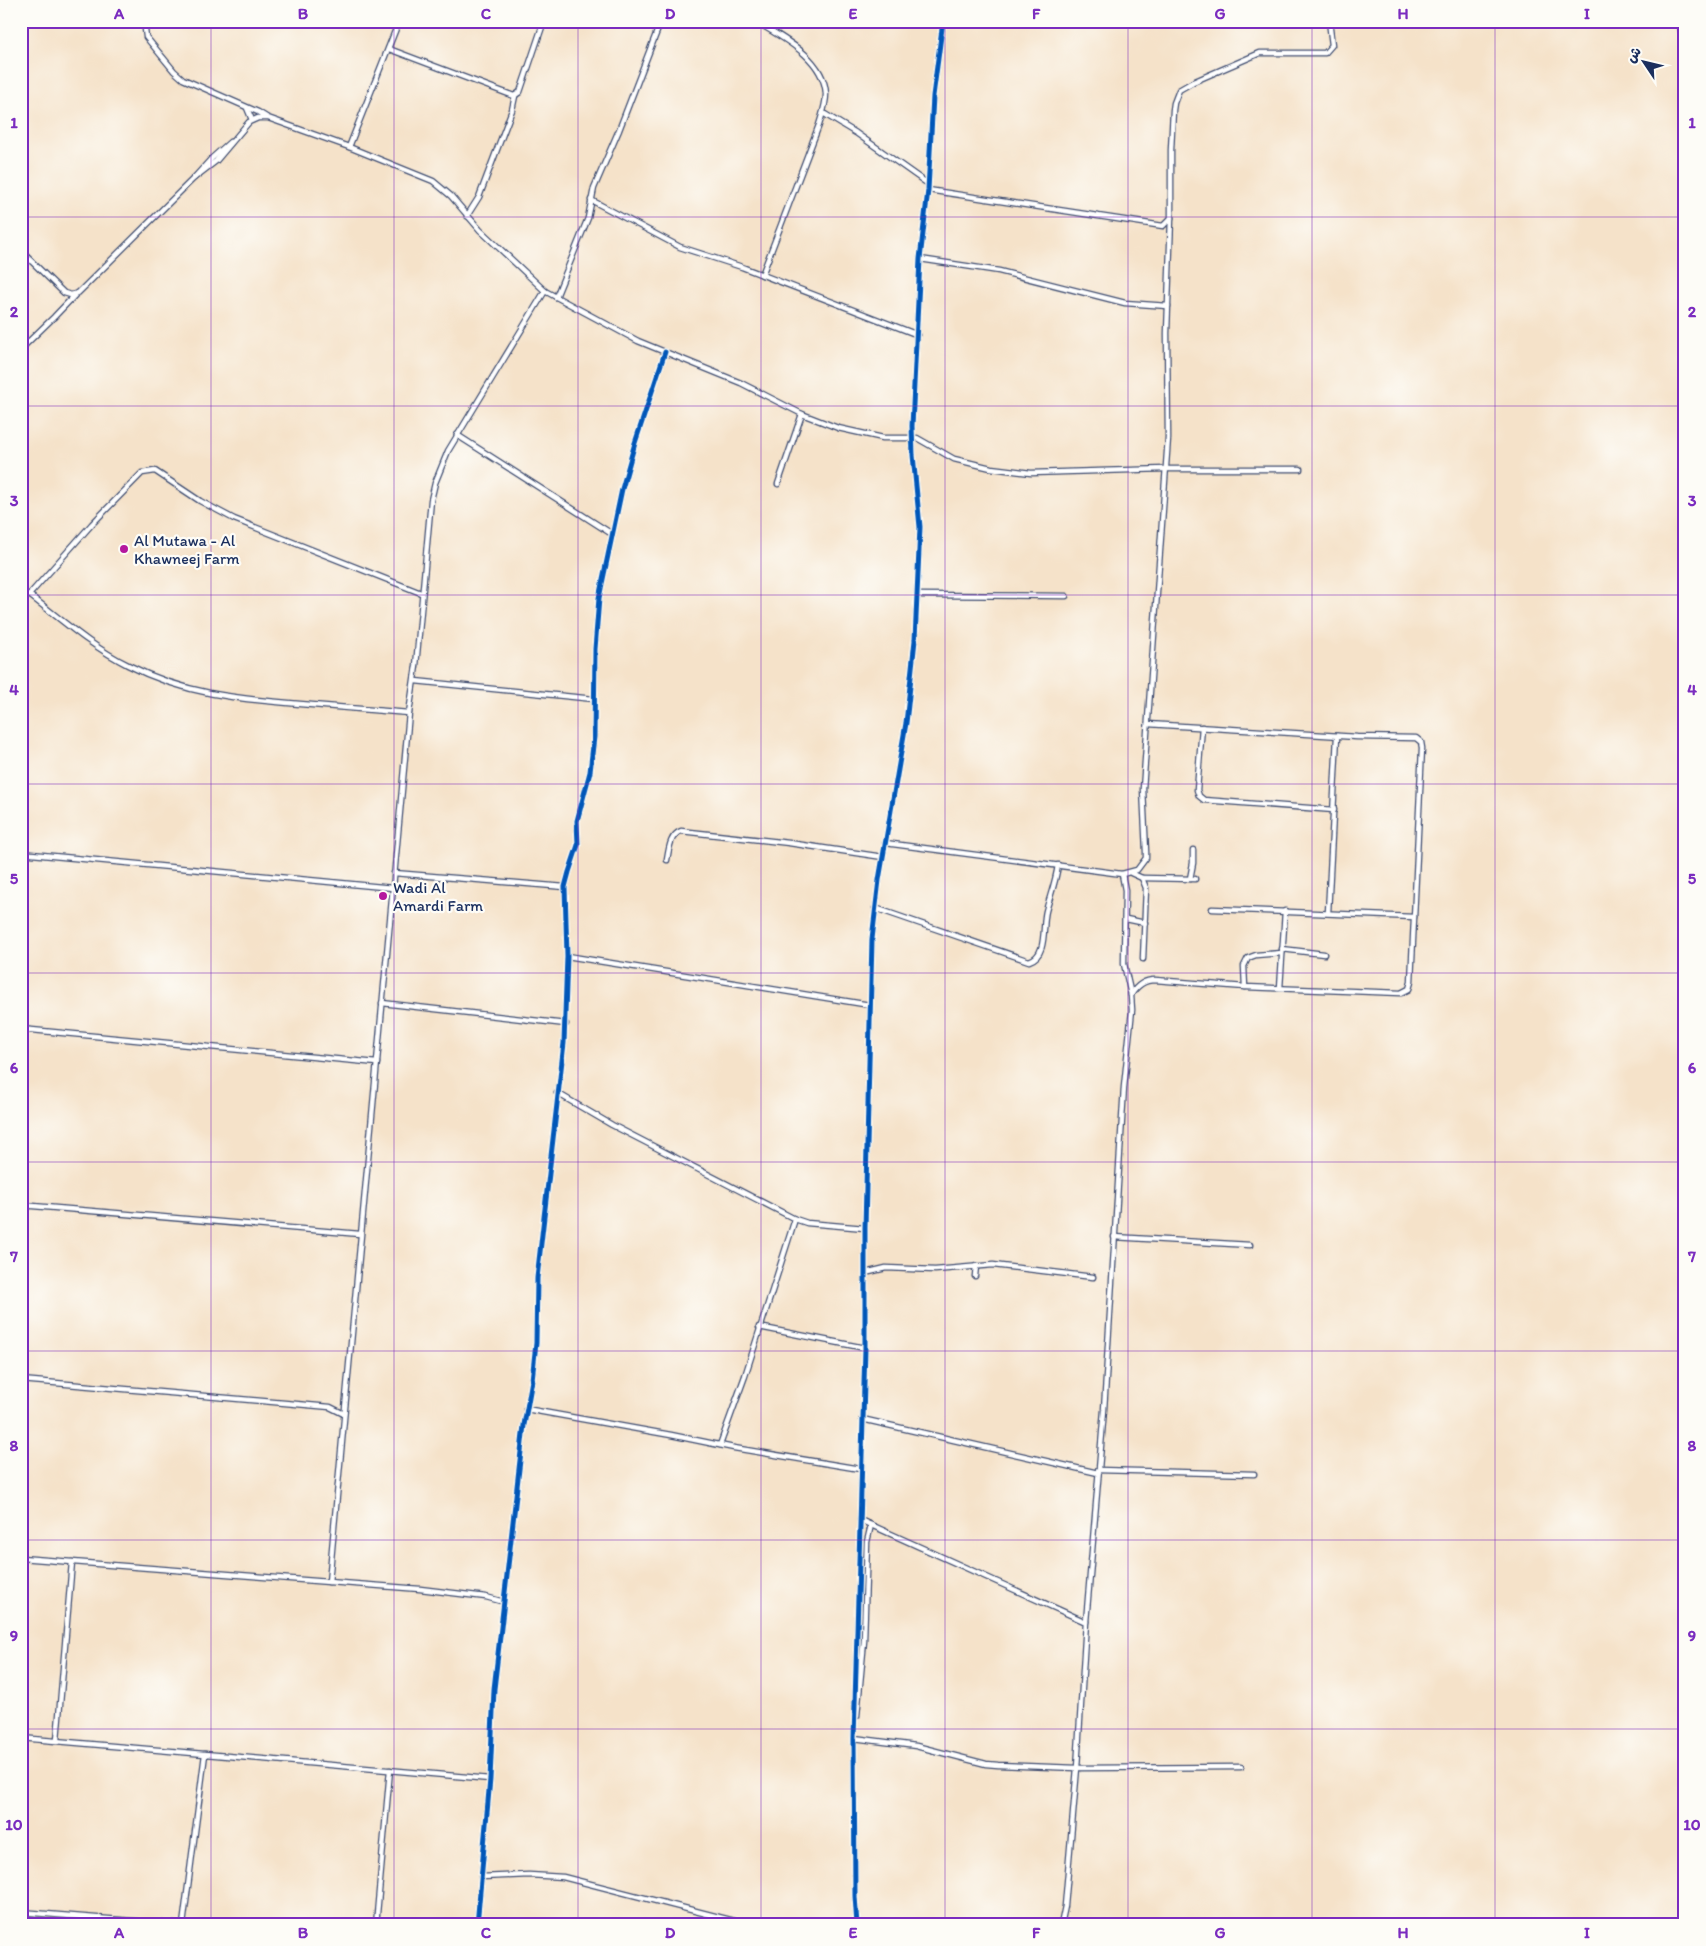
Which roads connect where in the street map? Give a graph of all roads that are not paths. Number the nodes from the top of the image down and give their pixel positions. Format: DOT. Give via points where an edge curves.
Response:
graph roads {
  1 [pos="152,21"];
  2 [pos="399,21"];
  3 [pos="544,21"];
  4 [pos="661,21"];
  5 [pos="755,21"];
  6 [pos="942,21"];
  7 [pos="1329,21"];
  8 [pos="1680,21"];
  9 [pos="388,49"];
  10 [pos="1685,62"];
  11 [pos="515,96"];
  12 [pos="247,108"];
  13 [pos="823,113"];
  14 [pos="268,118"];
  15 [pos="252,120"];
  16 [pos="349,147"];
  17 [pos="928,184"];
  18 [pos="928,190"];
  19 [pos="591,200"];
  20 [pos="467,216"];
  21 [pos="1171,218"];
  22 [pos="21,251"];
  23 [pos="920,259"];
  24 [pos="762,275"];
  25 [pos="546,291"];
  26 [pos="74,295"];
  27 [pos="556,297"];
  28 [pos="1168,306"];
  29 [pos="918,335"];
  30 [pos="21,349"];
  31 [pos="665,352"];
  32 [pos="802,414"];
  33 [pos="457,435"];
  34 [pos="912,438"];
  35 [pos="1166,469"];
  36 [pos="1300,469"];
  37 [pos="778,484"];
  38 [pos="612,534"];
  39 [pos="422,594"];
  40 [pos="21,595"];
  41 [pos="29,595"];
  42 [pos="918,595"];
  43 [pos="1066,596"];
  44 [pos="415,680"];
  45 [pos="594,699"];
  46 [pos="409,713"];
  47 [pos="1148,724"];
  48 [pos="1202,727"];
  49 [pos="1338,736"];
  50 [pos="1334,810"];
  51 [pos="885,844"];
  52 [pos="1193,850"];
  53 [pos="21,853"];
  54 [pos="883,857"];
  55 [pos="667,860"];
  56 [pos="1058,866"];
  57 [pos="394,872"];
  58 [pos="1130,873"];
  59 [pos="1122,874"];
  60 [pos="1142,878"];
  61 [pos="565,887"];
  62 [pos="392,888"];
  63 [pos="875,908"];
  64 [pos="1212,909"];
  65 [pos="1284,912"];
  66 [pos="1328,913"];
  67 [pos="1414,917"];
  68 [pos="1126,919"];
  69 [pos="1145,923"];
  70 [pos="1282,951"];
  71 [pos="1324,954"];
  72 [pos="567,956"];
  73 [pos="1143,959"];
  74 [pos="1246,987"];
  75 [pos="1280,988"];
  76 [pos="1131,995"];
  77 [pos="382,1003"];
  78 [pos="870,1005"];
  79 [pos="566,1024"];
  80 [pos="21,1029"];
  81 [pos="377,1063"];
  82 [pos="558,1093"];
  83 [pos="21,1204"];
  84 [pos="795,1219"];
  85 [pos="865,1228"];
  86 [pos="360,1234"];
  87 [pos="1114,1237"];
  88 [pos="1250,1245"];
  89 [pos="976,1266"];
  90 [pos="865,1273"];
  91 [pos="975,1276"];
  92 [pos="1093,1278"];
  93 [pos="759,1327"];
  94 [pos="865,1348"];
  95 [pos="21,1380"];
  96 [pos="526,1409"];
  97 [pos="344,1414"];
  98 [pos="862,1419"];
  99 [pos="720,1445"];
  100 [pos="860,1469"];
  101 [pos="1098,1471"];
  102 [pos="1254,1474"];
  103 [pos="860,1520"];
  104 [pos="871,1525"];
  105 [pos="21,1558"];
  106 [pos="72,1562"];
  107 [pos="329,1582"];
  108 [pos="504,1602"];
  109 [pos="1086,1622"];
  110 [pos="21,1738"];
  111 [pos="854,1739"];
  112 [pos="57,1740"];
  113 [pos="205,1754"];
  114 [pos="1242,1767"];
  115 [pos="1077,1768"];
  116 [pos="390,1770"];
  117 [pos="490,1779"];
  118 [pos="481,1877"];
  119 [pos="21,1912"];
  120 [pos="183,1925"];
  121 [pos="376,1925"];
  122 [pos="477,1925"];
  123 [pos="750,1925"];
  124 [pos="857,1925"];
  125 [pos="1061,1925"];
  1 -- 12 [label="street" via="146,29 146,37 178,75"];
  2 -- 9 [label="street"];
  3 -- 11 [label="street" via="520,92"];
  4 -- 19 [label="street"];
  5 -- 13 [label="street" via="791,44 816,67 826,94"];
  6 -- 17 [label="street" via="933,96"];
  7 -- 21 [label="street" via="1332,45 1325,53 1260,52 1179,90 1173,110 1170,150"];
  8 -- 10 [label="street"];
  9 -- 11 [label="street"];
  9 -- 16 [label="street"];
  11 -- 20 [label="street" via="480,197"];
  12 -- 14 [label="street"];
  12 -- 15 [label="street"];
  13 -- 17 [label="street"];
  13 -- 24 [label="street"];
  14 -- 15 [label="street"];
  14 -- 16 [label="street"];
  15 -- 26 [label="street" via="216,161 194,178"];
  16 -- 20 [label="street" via="433,181"];
  17 -- 18 [label="street"];
  18 -- 21 [label="street" via="1159,226"];
  18 -- 23 [label="street"];
  19 -- 24 [label="street" via="680,247"];
  19 -- 27 [label="street" via="586,223"];
  20 -- 25 [label="street"];
  21 -- 28 [label="street"];
  22 -- 26 [label="street" via="64,293"];
  23 -- 28 [label="street" via="999,271 1125,302"];
  23 -- 29 [label="street"];
  24 -- 29 [label="street"];
  25 -- 27 [label="street"];
  25 -- 33 [label="street"];
  26 -- 30 [label="street"];
  27 -- 31 [label="street"];
  28 -- 35 [label="street"];
  29 -- 34 [label="street"];
  31 -- 32 [label="street" via="741,383"];
  31 -- 38 [label="street" via="634,443"];
  32 -- 34 [label="street" via="861,434"];
  32 -- 37 [label="street"];
  33 -- 38 [label="street"];
  33 -- 39 [label="street" via="441,466 431,500"];
  34 -- 35 [label="street" via="923,440 954,459 1011,472"];
  34 -- 42 [label="street" via="920,527"];
  35 -- 36 [label="street"];
  35 -- 47 [label="street"];
  38 -- 45 [label="street" via="596,624"];
  39 -- 41 [label="street" via="234,519 151,470 142,473 92,524"];
  39 -- 44 [label="street"];
  40 -- 41 [label="street"];
  41 -- 46 [label="street" via="107,654 179,686 231,698"];
  42 -- 43 [label="street"];
  42 -- 51 [label="street" via="909,703"];
  44 -- 45 [label="street"];
  44 -- 46 [label="street"];
  45 -- 61 [label="street" via="593,754 577,821 578,845"];
  46 -- 57 [label="street"];
  47 -- 48 [label="street"];
  47 -- 58 [label="street" via="1143,789 1146,852 1142,864"];
  48 -- 49 [label="street"];
  48 -- 50 [label="street" via="1197,790 1204,800"];
  49 -- 50 [label="street"];
  49 -- 67 [label="street" via="1416,738 1422,744"];
  50 -- 66 [label="street"];
  51 -- 54 [label="street"];
  51 -- 56 [label="street"];
  52 -- 60 [label="street" via="1193,879"];
  53 -- 62 [label="street"];
  54 -- 55 [label="street" via="686,831 674,836"];
  54 -- 63 [label="street"];
  56 -- 59 [label="street"];
  56 -- 63 [label="street" via="1042,945 1037,956 1029,960"];
  57 -- 61 [label="street"];
  57 -- 62 [label="street"];
  58 -- 59 [label="street"];
  58 -- 60 [label="street"];
  59 -- 68 [label="street"];
  60 -- 69 [label="street" via="1146,888"];
  61 -- 72 [label="street"];
  62 -- 77 [label="street"];
  63 -- 78 [label="street"];
  64 -- 65 [label="street"];
  65 -- 66 [label="street"];
  65 -- 70 [label="street"];
  66 -- 67 [label="street"];
  67 -- 75 [label="street" via="1412,982 1406,992"];
  68 -- 69 [label="street"];
  68 -- 76 [label="street" via="1124,964"];
  69 -- 73 [label="street"];
  70 -- 71 [label="street"];
  70 -- 74 [label="street" via="1248,958 1244,966"];
  70 -- 75 [label="street"];
  72 -- 78 [label="street"];
  72 -- 79 [label="street"];
  74 -- 75 [label="street"];
  74 -- 76 [label="street" via="1149,980 1138,985"];
  76 -- 87 [label="street"];
  77 -- 79 [label="street"];
  77 -- 81 [label="street"];
  78 -- 85 [label="street"];
  79 -- 82 [label="street"];
  80 -- 81 [label="street"];
  81 -- 86 [label="street"];
  82 -- 84 [label="street" via="612,1125"];
  82 -- 96 [label="street" via="537,1278 534,1360"];
  83 -- 86 [label="street"];
  84 -- 85 [label="street"];
  84 -- 93 [label="street"];
  85 -- 90 [label="street"];
  86 -- 97 [label="street"];
  87 -- 88 [label="street"];
  87 -- 101 [label="street"];
  89 -- 90 [label="street" via="935,1270 886,1268"];
  89 -- 91 [label="street"];
  89 -- 92 [label="street" via="999,1265"];
  90 -- 94 [label="street"];
  93 -- 94 [label="street"];
  93 -- 99 [label="street"];
  94 -- 98 [label="street"];
  95 -- 97 [label="street" via="330,1408"];
  96 -- 99 [label="street"];
  96 -- 108 [label="street"];
  97 -- 107 [label="street"];
  98 -- 100 [label="street"];
  98 -- 101 [label="street"];
  99 -- 100 [label="street"];
  100 -- 103 [label="street"];
  101 -- 102 [label="street"];
  101 -- 109 [label="street"];
  103 -- 104 [label="street"];
  103 -- 111 [label="street"];
  104 -- 109 [label="street"];
  104 -- 111 [label="street" via="867,1542 862,1674"];
  105 -- 106 [label="street"];
  106 -- 107 [label="street"];
  106 -- 112 [label="street"];
  107 -- 108 [label="street" via="467,1594"];
  108 -- 117 [label="street" via="493,1709"];
  109 -- 115 [label="street"];
  110 -- 112 [label="street"];
  111 -- 115 [label="street" via="916,1746 986,1764"];
  111 -- 124 [label="street"];
  112 -- 113 [label="street"];
  113 -- 116 [label="street"];
  113 -- 120 [label="street"];
  114 -- 115 [label="street"];
  115 -- 125 [label="street"];
  116 -- 117 [label="street"];
  116 -- 121 [label="street"];
  117 -- 118 [label="street"];
  118 -- 122 [label="street"];
  118 -- 123 [label="street" via="529,1874 563,1877"];
  119 -- 120 [label="street"];
}
